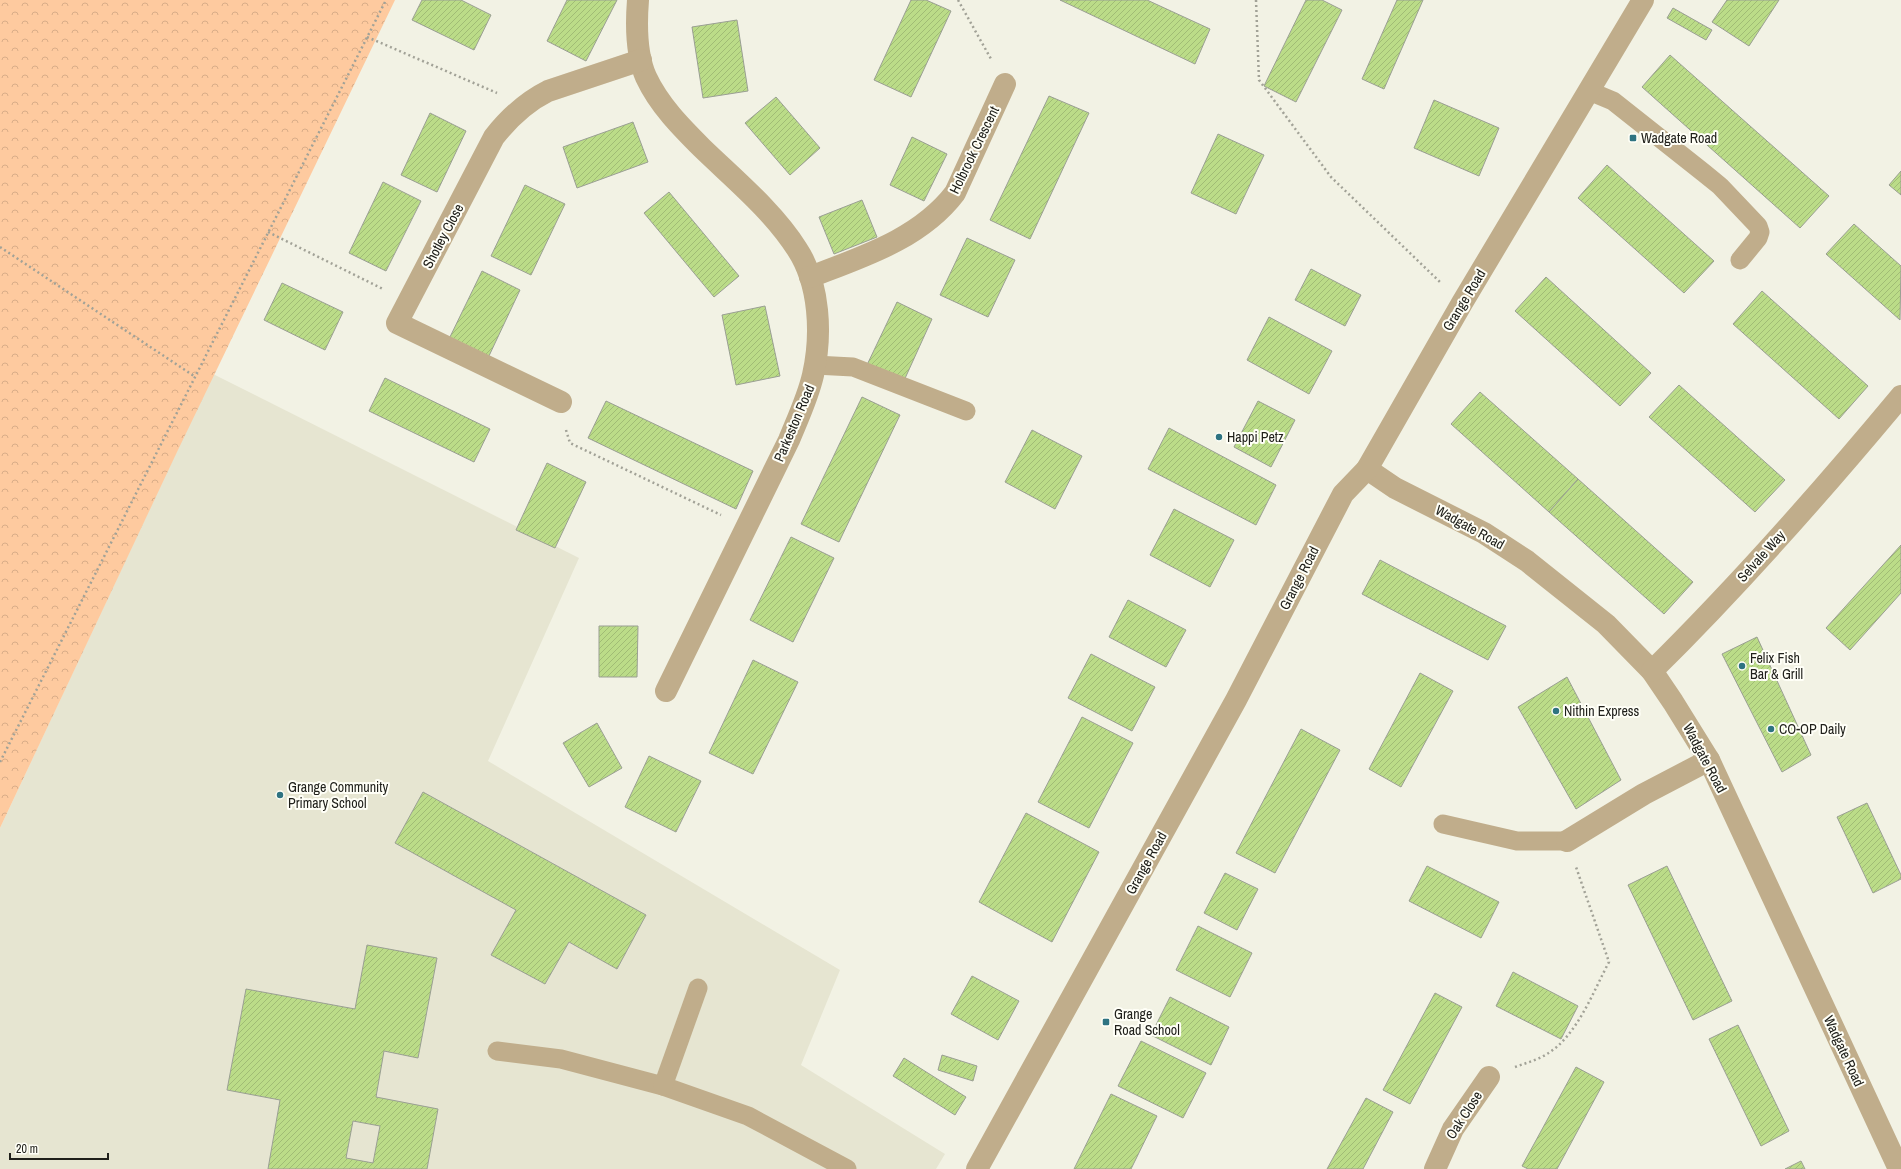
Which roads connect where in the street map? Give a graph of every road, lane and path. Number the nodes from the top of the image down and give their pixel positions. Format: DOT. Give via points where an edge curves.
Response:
graph roads {
  1 [pos="386,0"];
  2 [pos="638,0"];
  3 [pos="958,0"];
  4 [pos="1256,0"];
  5 [pos="1643,0"];
  6 [pos="367,37"];
  7 [pos="641,60"];
  8 [pos="1005,84"];
  9 [pos="1589,91"];
  10 [pos="525,105"];
  11 [pos="268,232"];
  12 [pos="0,247"];
  13 [pos="1740,260"];
  14 [pos="810,277"];
  15 [pos="409,301"];
  16 [pos="1462,303"];
  17 [pos="815,365"];
  18 [pos="194,376"];
  19 [pos="1901,396"];
  20 [pos="561,402"];
  21 [pos="966,411"];
  22 [pos="1901,414"];
  23 [pos="1867,437"];
  24 [pos="1367,469"];
  25 [pos="745,526"];
  26 [pos="1652,671"];
  27 [pos="666,691"];
  28 [pos="1709,760"];
  29 [pos="0,762"];
  30 [pos="1443,824"];
  31 [pos="1567,841"];
  32 [pos="698,988"];
  33 [pos="497,1051"];
  34 [pos="1489,1077"];
  35 [pos="663,1086"];
  36 [pos="1439,1164"];
  37 [pos="847,1169"];
  38 [pos="977,1169"];
  39 [pos="1898,1169"];
  1 -- 6 [label="path"];
  2 -- 7 [label="street, Parkeston Road" via="637,36"];
  3 -- 8 [label="path"];
  4 -- 16 [label="path" via="1259,80 1331,177"];
  5 -- 9 [label="street, Grange Road"];
  6 -- 10 [label="path"];
  6 -- 11 [label="path"];
  7 -- 10 [label="street, Shotley Close" via="561,86"];
  7 -- 14 [label="street, Parkeston Road" via="646,76 677,123 781,227 798,250"];
  8 -- 14 [label="street, Holbrook Crescent" via="955,193 945,206 932,218 899,239 869,254"];
  9 -- 13 [label="lane" via="1613,101 1704,173 1758,226 1758,238"];
  9 -- 16 [label="street, Grange Road"];
  10 -- 15 [label="street, Shotley Close" via="512,115 494,137"];
  11 -- 15 [label="path"];
  11 -- 18 [label="path"];
  12 -- 18 [label="path"];
  14 -- 17 [label="street, Parkeston Road" via="817,314"];
  15 -- 20 [label="street, Shotley Close" via="397,324"];
  16 -- 24 [label="street, Grange Road"];
  17 -- 21 [label="lane" via="853,367"];
  17 -- 25 [label="street, Parkeston Road" via="809,390 789,440"];
  18 -- 29 [label="path"];
  19 -- 23 [label="street, Selvale Way"];
  20 -- 25 [label="path" via="570,443"];
  22 -- 23 [label="street, Selvale Way"];
  23 -- 26 [label="street, Selvale Way" via="1704,619"];
  24 -- 26 [label="street, Wadgate Road" via="1395,488 1484,533 1527,561 1606,624"];
  24 -- 38 [label="street, Grange Road" via="1343,494 1236,700"];
  25 -- 27 [label="street, Parkeston Road"];
  26 -- 28 [label="street, Wadgate Road"];
  28 -- 31 [label="street" via="1644,794"];
  28 -- 39 [label="street, Wadgate Road"];
  30 -- 31 [label="lane" via="1517,841"];
  31 -- 34 [label="path" via="1609,962 1574,1027 1557,1047 1536,1060"];
  32 -- 35 [label="lane"];
  33 -- 35 [label="lane" via="561,1059"];
  34 -- 36 [label="street, Oak Close" via="1453,1129"];
  35 -- 37 [label="lane" via="748,1116"];
}
